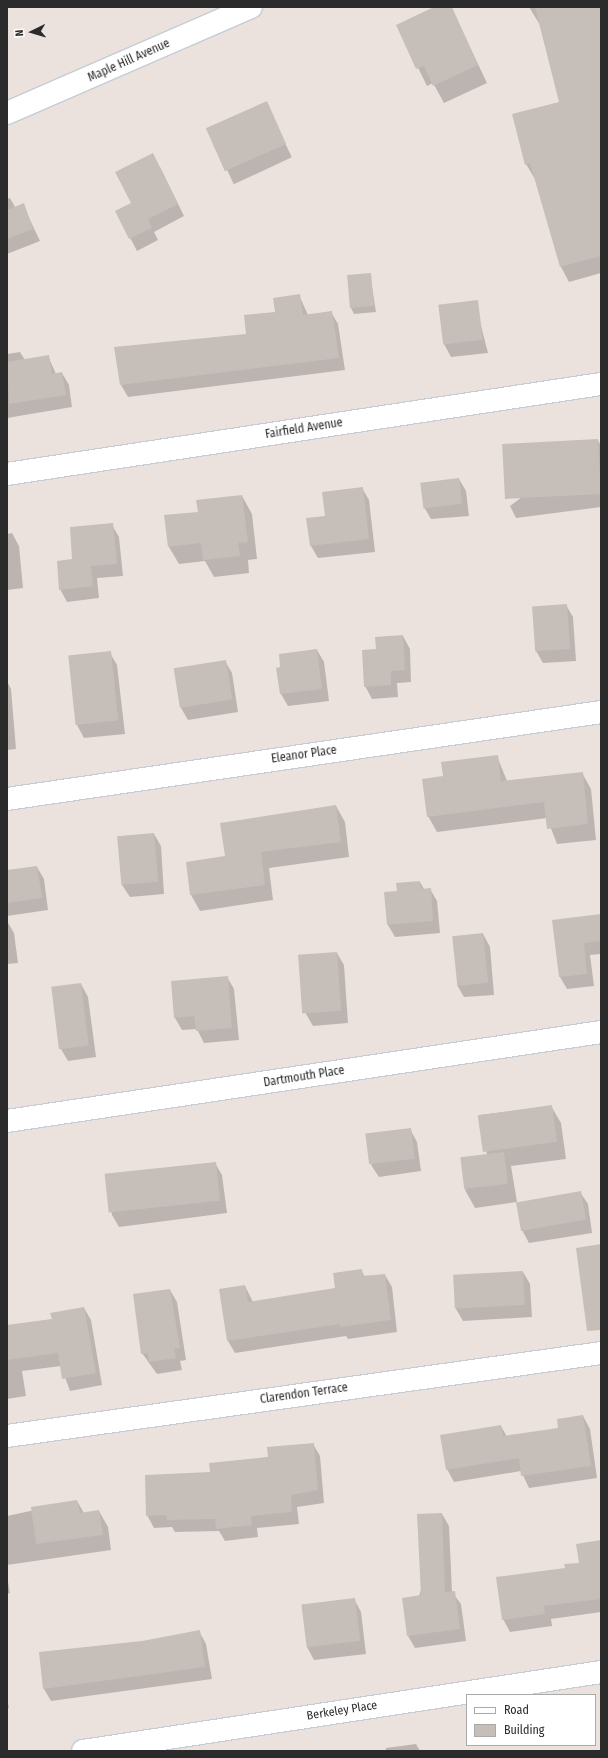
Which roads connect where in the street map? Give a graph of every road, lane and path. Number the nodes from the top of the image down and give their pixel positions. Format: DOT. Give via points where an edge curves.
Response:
graph roads {
  1 [pos="251,7"];
  2 [pos="7,113"];
  3 [pos="601,384"];
  4 [pos="7,474"];
  5 [pos="601,712"];
  6 [pos="7,799"];
  7 [pos="601,1032"];
  8 [pos="7,1121"];
  9 [pos="601,1353"];
  10 [pos="7,1436"];
  11 [pos="601,1672"];
  12 [pos="83,1751"];
  1 -- 2 [label="street, Maple Hill Avenue"];
  3 -- 4 [label="street, Fairfield Avenue"];
  5 -- 6 [label="street, Eleanor Place"];
  7 -- 8 [label="street, Dartmouth Place"];
  9 -- 10 [label="street, Clarendon Terrace"];
  11 -- 12 [label="street, Berkeley Place"];
}
